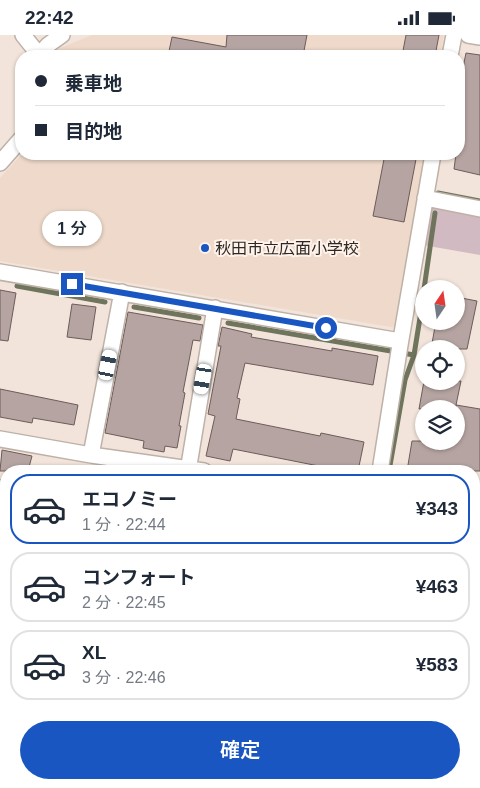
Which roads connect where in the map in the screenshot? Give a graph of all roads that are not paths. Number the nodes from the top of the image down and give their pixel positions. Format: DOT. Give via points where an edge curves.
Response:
graph roads {
  1 [pos="23,35"];
  2 [pos="62,35"];
  3 [pos="454,35"];
  4 [pos="468,35"];
  5 [pos="480,37"];
  6 [pos="34,50"];
  7 [pos="44,50"];
  8 [pos="451,50"];
  9 [pos="15,146"];
  10 [pos="432,160"];
  11 [pos="0,163"];
  12 [pos="425,198"];
  13 [pos="480,209"];
  14 [pos="0,272"];
  15 [pos="122,292"];
  16 [pos="215,309"];
  17 [pos="399,349"];
  18 [pos="0,439"];
  19 [pos="91,455"];
  20 [pos="156,465"];
  21 [pos="189,465"];
  22 [pos="381,465"];
  1 -- 6 [label="street"];
  2 -- 7 [label="street"];
  3 -- 8 [label="street"];
  4 -- 5 [label="street"];
  9 -- 11 [label="street"];
  10 -- 12 [label="street"];
  12 -- 13 [label="street"];
  12 -- 17 [label="street"];
  14 -- 15 [label="street"];
  15 -- 16 [label="street"];
  15 -- 19 [label="street"];
  16 -- 17 [label="street"];
  16 -- 21 [label="street"];
  17 -- 22 [label="street"];
  18 -- 19 [label="street"];
  19 -- 20 [label="street"];
}
